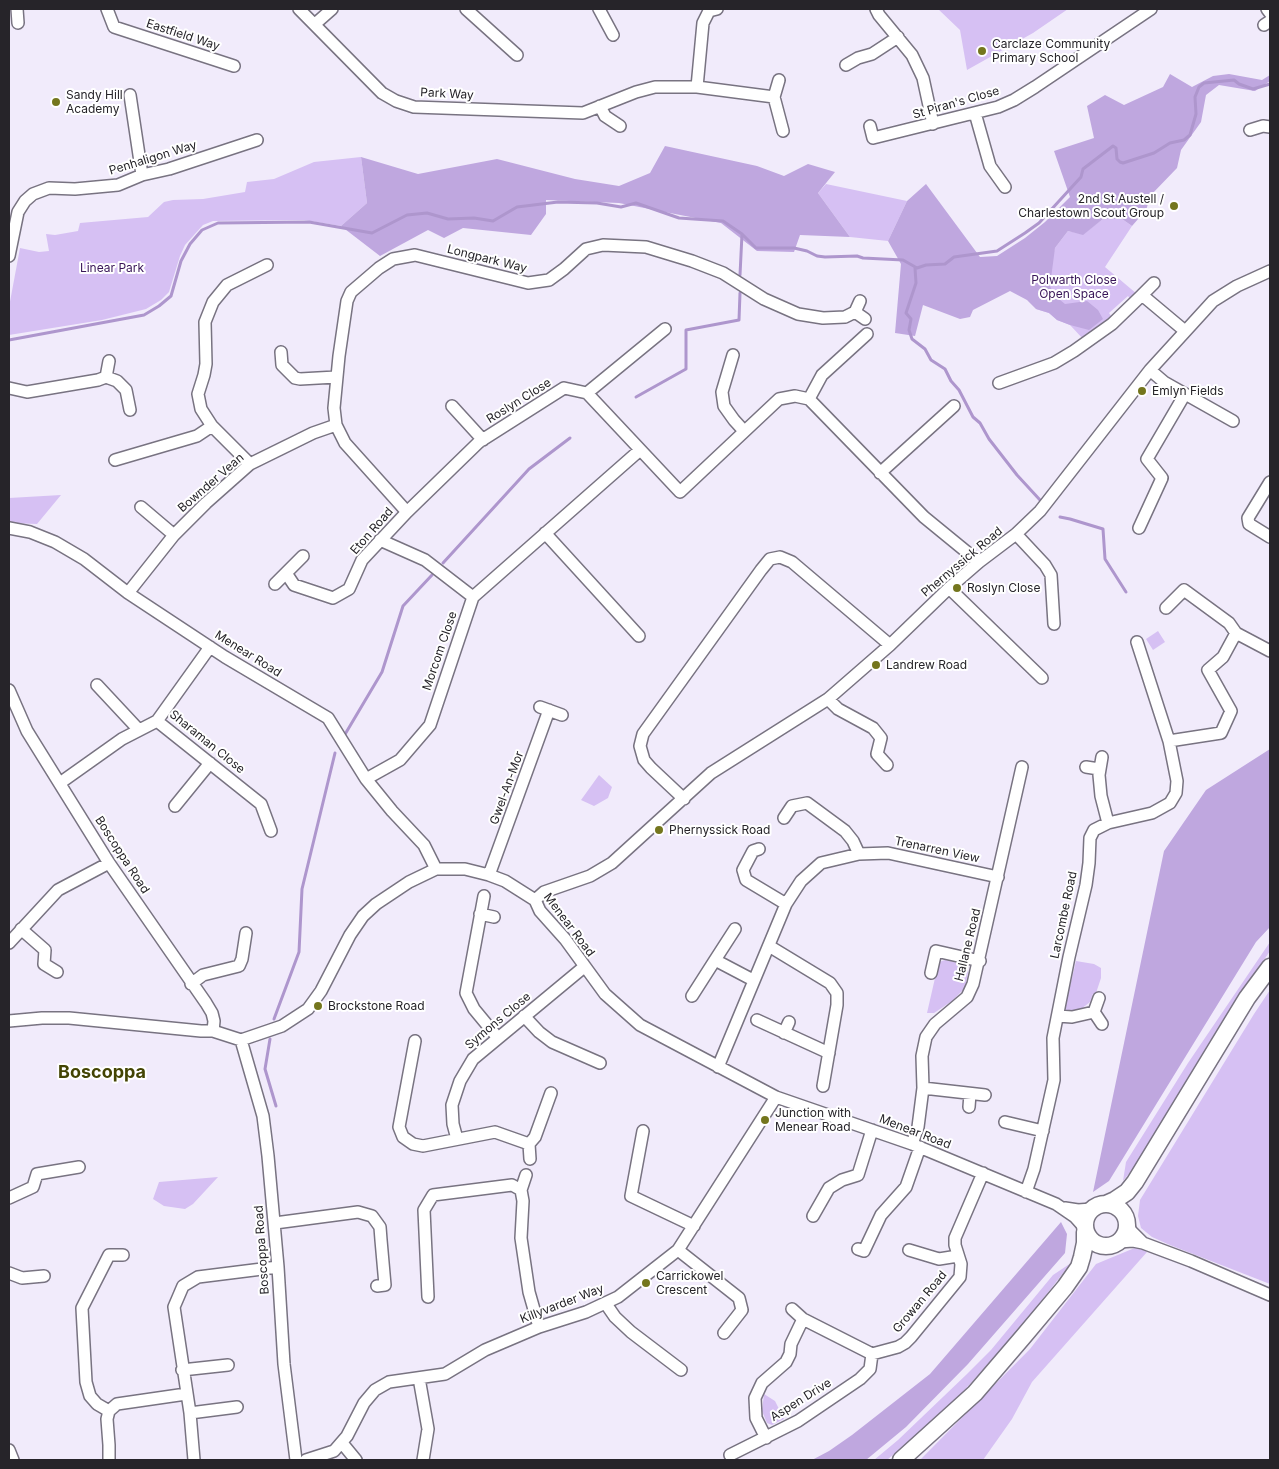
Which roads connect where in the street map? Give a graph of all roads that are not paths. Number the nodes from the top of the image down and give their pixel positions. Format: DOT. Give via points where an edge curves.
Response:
graph roads {
  1 [pos="17,9"];
  2 [pos="107,9"];
  3 [pos="299,9"];
  4 [pos="332,9"];
  5 [pos="466,9"];
  6 [pos="599,9"];
  7 [pos="717,9"];
  8 [pos="876,9"];
  9 [pos="1151,9"];
  10 [pos="1267,9"];
  11 [pos="1270,14"];
  12 [pos="18,24"];
  13 [pos="315,24"];
  14 [pos="613,35"];
  15 [pos="898,37"];
  16 [pos="517,55"];
  17 [pos="234,66"];
  18 [pos="846,66"];
  19 [pos="779,80"];
  20 [pos="696,87"];
  21 [pos="130,95"];
  22 [pos="774,97"];
  23 [pos="600,106"];
  24 [pos="975,113"];
  25 [pos="933,124"];
  26 [pos="620,126"];
  27 [pos="870,126"];
  28 [pos="1270,127"];
  29 [pos="1250,130"];
  30 [pos="783,131"];
  31 [pos="257,140"];
  32 [pos="142,176"];
  33 [pos="1008,189"];
  34 [pos="9,256"];
  35 [pos="267,265"];
  36 [pos="1270,271"];
  37 [pos="1154,283"];
  38 [pos="1142,295"];
  39 [pos="865,319"];
  40 [pos="665,329"];
  41 [pos="1185,331"];
  42 [pos="867,334"];
  43 [pos="281,352"];
  44 [pos="733,355"];
  45 [pos="110,362"];
  46 [pos="1150,370"];
  47 [pos="106,377"];
  48 [pos="336,377"];
  49 [pos="999,383"];
  50 [pos="9,388"];
  51 [pos="586,393"];
  52 [pos="1185,394"];
  53 [pos="810,399"];
  54 [pos="452,406"];
  55 [pos="954,406"];
  56 [pos="130,410"];
  57 [pos="1233,421"];
  58 [pos="336,425"];
  59 [pos="212,426"];
  60 [pos="744,431"];
  61 [pos="483,440"];
  62 [pos="640,450"];
  63 [pos="115,460"];
  64 [pos="250,464"];
  65 [pos="880,473"];
  66 [pos="1270,482"];
  67 [pos="141,507"];
  68 [pos="407,512"];
  69 [pos="9,528"];
  70 [pos="1139,528"];
  71 [pos="545,533"];
  72 [pos="1016,534"];
  73 [pos="174,535"];
  74 [pos="1270,537"];
  75 [pos="380,540"];
  76 [pos="304,556"];
  77 [pos="979,562"];
  78 [pos="286,573"];
  79 [pos="274,584"];
  80 [pos="949,588"];
  81 [pos="128,593"];
  82 [pos="473,597"];
  83 [pos="1166,608"];
  84 [pos="1054,624"];
  85 [pos="1236,633"];
  86 [pos="639,636"];
  87 [pos="1138,642"];
  88 [pos="890,645"];
  89 [pos="210,647"];
  90 [pos="1270,651"];
  91 [pos="1042,678"];
  92 [pos="97,685"];
  93 [pos="9,690"];
  94 [pos="828,699"];
  95 [pos="562,715"];
  96 [pos="157,721"];
  97 [pos="139,730"];
  98 [pos="1169,741"];
  99 [pos="1102,757"];
  100 [pos="210,763"];
  101 [pos="887,765"];
  102 [pos="1022,767"];
  103 [pos="1086,767"];
  104 [pos="1099,769"];
  105 [pos="366,779"];
  106 [pos="60,783"];
  107 [pos="684,799"];
  108 [pos="175,806"];
  109 [pos="784,818"];
  110 [pos="1108,823"];
  111 [pos="271,831"];
  112 [pos="759,849"];
  113 [pos="859,854"];
  114 [pos="109,863"];
  115 [pos="436,869"];
  116 [pos="489,875"];
  117 [pos="998,877"];
  118 [pos="484,896"];
  119 [pos="534,900"];
  120 [pos="786,904"];
  121 [pos="480,914"];
  122 [pos="494,917"];
  123 [pos="21,929"];
  124 [pos="735,929"];
  125 [pos="246,933"];
  126 [pos="9,943"];
  127 [pos="769,946"];
  128 [pos="715,960"];
  129 [pos="980,961"];
  130 [pos="584,968"];
  131 [pos="1270,968"];
  132 [pos="57,972"];
  133 [pos="930,973"];
  134 [pos="753,980"];
  135 [pos="191,984"];
  136 [pos="692,996"];
  137 [pos="1099,998"];
  138 [pos="1094,1012"];
  139 [pos="524,1016"];
  140 [pos="1058,1016"];
  141 [pos="758,1020"];
  142 [pos="9,1022"];
  143 [pos="790,1022"];
  144 [pos="1102,1024"];
  145 [pos="213,1030"];
  146 [pos="784,1033"];
  147 [pos="498,1038"];
  148 [pos="240,1040"];
  149 [pos="415,1041"];
  150 [pos="828,1053"];
  151 [pos="412,1055"];
  152 [pos="424,1057"];
  153 [pos="600,1063"];
  154 [pos="718,1067"];
  155 [pos="824,1086"];
  156 [pos="923,1088"];
  157 [pos="551,1093"];
  158 [pos="970,1094"];
  159 [pos="986,1095"];
  160 [pos="776,1097"];
  161 [pos="969,1107"];
  162 [pos="1010,1127"];
  163 [pos="872,1130"];
  164 [pos="643,1131"];
  165 [pos="1043,1131"];
  166 [pos="457,1139"];
  167 [pos="529,1144"];
  168 [pos="916,1145"];
  169 [pos="530,1159"];
  170 [pos="79,1167"];
  171 [pos="982,1173"];
  172 [pos="526,1175"];
  173 [pos="1134,1182"];
  174 [pos="521,1190"];
  175 [pos="1026,1192"];
  176 [pos="9,1198"];
  177 [pos="1099,1206"];
  178 [pos="1064,1208"];
  179 [pos="813,1216"];
  180 [pos="1126,1220"];
  181 [pos="275,1223"];
  182 [pos="694,1226"];
  183 [pos="1085,1230"];
  184 [pos="1143,1242"];
  185 [pos="1115,1244"];
  186 [pos="678,1250"];
  187 [pos="908,1250"];
  188 [pos="865,1252"];
  189 [pos="123,1255"];
  190 [pos="958,1256"];
  191 [pos="278,1267"];
  192 [pos="1079,1267"];
  193 [pos="9,1273"];
  194 [pos="44,1276"];
  195 [pos="377,1286"];
  196 [pos="431,1289"];
  197 [pos="1270,1295"];
  198 [pos="606,1304"];
  199 [pos="792,1309"];
  200 [pos="803,1319"];
  201 [pos="539,1328"];
  202 [pos="724,1333"];
  203 [pos="872,1354"];
  204 [pos="228,1365"];
  205 [pos="182,1370"];
  206 [pos="681,1370"];
  207 [pos="420,1378"];
  208 [pos="186,1394"];
  209 [pos="218,1396"];
  210 [pos="237,1406"];
  211 [pos="219,1408"];
  212 [pos="109,1411"];
  213 [pos="190,1413"];
  214 [pos="766,1438"];
  215 [pos="342,1443"];
  216 [pos="9,1450"];
  217 [pos="730,1455"];
  218 [pos="13,1460"];
  219 [pos="109,1460"];
  220 [pos="194,1460"];
  221 [pos="296,1460"];
  222 [pos="306,1460"];
  223 [pos="356,1460"];
  224 [pos="423,1460"];
  225 [pos="901,1460"];
  1 -- 12 [label="street"];
  2 -- 17 [label="street, Eastfield Way" via="114,27"];
  3 -- 13 [label="street, Park Way"];
  4 -- 13 [label="street"];
  5 -- 16 [label="street"];
  6 -- 14 [label="street"];
  7 -- 20 [label="street" via="710,11 703,23"];
  8 -- 15 [label="street"];
  9 -- 24 [label="street, St Piran's Close" via="1014,100"];
  10 -- 11 [label="street"];
  13 -- 23 [label="street, Park Way" via="382,93 396,101 414,106 583,113"];
  15 -- 18 [label="street"];
  15 -- 25 [label="street" via="912,55 922,78"];
  19 -- 22 [label="street"];
  20 -- 22 [label="street, Park Way"];
  20 -- 23 [label="street, Park Way" via="655,87"];
  21 -- 32 [label="street"];
  22 -- 30 [label="street"];
  23 -- 26 [label="street" via="605,116"];
  24 -- 25 [label="street, St Piran's Close"];
  24 -- 33 [label="street" via="990,166"];
  25 -- 27 [label="street, St Piran's Close" via="873,138"];
  28 -- 29 [label="street"];
  31 -- 32 [label="street, Penhaligon Way"];
  32 -- 34 [label="street, Penhaligon Way" via="118,185 49,188 33,194 18,212"];
  35 -- 59 [label="street" via="227,285 213,302 205,322 206,364 198,394 201,409"];
  36 -- 41 [label="street, Phernyssick Road" via="1213,301"];
  37 -- 38 [label="street"];
  38 -- 41 [label="street"];
  38 -- 49 [label="street" via="1112,324 1074,351 1054,363"];
  39 -- 48 [label="street, Longpark Way" via="857,306 845,317 798,314 764,299 723,273 646,247 603,245 586,249 549,280 528,283 415,255 393,259 352,292 344,310"];
  40 -- 51 [label="street"];
  41 -- 46 [label="street, Phernyssick Road"];
  42 -- 53 [label="street" via="822,375"];
  43 -- 48 [label="street" via="282,365 295,378"];
  44 -- 60 [label="street" via="734,370 722,392 724,406"];
  45 -- 47 [label="street"];
  46 -- 52 [label="street"];
  46 -- 72 [label="street, Phernyssick Road" via="1040,511"];
  47 -- 50 [label="street" via="27,392"];
  47 -- 56 [label="street" via="117,381 126,390"];
  48 -- 58 [label="street, Longpark Way"];
  51 -- 61 [label="street, Roslyn Close" via="564,388"];
  51 -- 62 [label="street"];
  52 -- 57 [label="street"];
  52 -- 70 [label="street" via="1146,458 1162,478"];
  53 -- 60 [label="street" via="795,396 779,398"];
  53 -- 65 [label="street"];
  54 -- 61 [label="street"];
  55 -- 65 [label="street"];
  58 -- 64 [label="street, Bownder Vean"];
  58 -- 68 [label="street" via="345,443"];
  59 -- 63 [label="street" via="197,436"];
  59 -- 64 [label="street"];
  60 -- 62 [label="street" via="680,492"];
  61 -- 68 [label="street, Roslyn Close"];
  62 -- 71 [label="street, Morcom Close"];
  64 -- 73 [label="street, Bownder Vean"];
  65 -- 77 [label="street" via="924,517"];
  66 -- 74 [label="street" via="1248,518 1249,524"];
  67 -- 73 [label="street"];
  68 -- 75 [label="street, Eton Road"];
  69 -- 81 [label="street, Menear Road" via="55,542 84,559"];
  71 -- 82 [label="street, Morcom Close"];
  71 -- 86 [label="street"];
  72 -- 77 [label="street, Phernyssick Road"];
  72 -- 84 [label="street" via="1051,575"];
  73 -- 81 [label="street, Bownder Vean"];
  75 -- 78 [label="street, Eton Road" via="362,560 349,589 333,598 294,585"];
  75 -- 82 [label="street" via="425,560"];
  76 -- 78 [label="street"];
  77 -- 80 [label="street, Phernyssick Road"];
  78 -- 79 [label="street"];
  80 -- 88 [label="street, Phernyssick Road"];
  80 -- 91 [label="street"];
  81 -- 89 [label="street, Menear Road"];
  82 -- 105 [label="street, Morcom Close" via="430,725 400,760"];
  83 -- 85 [label="street" via="1184,590 1229,622"];
  85 -- 90 [label="street"];
  85 -- 98 [label="street" via="1223,657 1208,670 1231,711 1221,733"];
  87 -- 98 [label="street, Larcombe Road"];
  88 -- 94 [label="street, Phernyssick Road"];
  88 -- 107 [label="street" via="792,562 780,557 770,559 643,734 640,746 644,760"];
  89 -- 96 [label="street, Sharaman Close"];
  89 -- 105 [label="street, Menear Road" via="328,718"];
  92 -- 97 [label="street"];
  93 -- 106 [label="street, Boscoppa Road" via="27,731"];
  94 -- 101 [label="street" via="838,709 873,728 881,738 877,754"];
  94 -- 107 [label="street, Phernyssick Road" via="719,768"];
  95 -- 116 [label="street, Gwel-An-Mor" via="545,708"];
  96 -- 97 [label="street"];
  96 -- 100 [label="street, Sharaman Close"];
  97 -- 106 [label="street"];
  98 -- 110 [label="street, Larcombe Road" via="1177,781 1176,793 1170,803 1152,813"];
  99 -- 104 [label="street"];
  100 -- 108 [label="street"];
  100 -- 111 [label="street, Sharaman Close" via="261,804"];
  102 -- 117 [label="street, Hallane Road"];
  103 -- 104 [label="street"];
  104 -- 110 [label="street"];
  105 -- 115 [label="street, Menear Road" via="424,845"];
  106 -- 114 [label="street, Boscoppa Road"];
  107 -- 119 [label="street, Phernyssick Road" via="612,862 590,876 544,892"];
  109 -- 113 [label="street" via="792,806 807,803 845,831"];
  110 -- 140 [label="street, Larcombe Road" via="1094,830 1090,838 1086,885 1068,957"];
  112 -- 120 [label="street" via="753,851 743,870 746,880"];
  113 -- 117 [label="street, Trenarren View" via="888,853"];
  113 -- 120 [label="street, Trenarren View" via="822,863 801,881"];
  114 -- 123 [label="street" via="58,890"];
  114 -- 135 [label="street, Boscoppa Road"];
  115 -- 116 [label="street, Menear Road"];
  115 -- 148 [label="street" via="409,882 363,916 322,991 308,1009 282,1026"];
  116 -- 119 [label="street, Menear Road" via="505,881"];
  117 -- 129 [label="street, Hallane Road"];
  118 -- 121 [label="street"];
  119 -- 130 [label="street, Menear Road"];
  120 -- 127 [label="street, Trenarren View"];
  121 -- 122 [label="street"];
  121 -- 147 [label="street" via="466,992 474,1009"];
  123 -- 126 [label="street"];
  123 -- 132 [label="street" via="45,950 44,964"];
  124 -- 128 [label="street"];
  125 -- 135 [label="street" via="239,966 203,975"];
  127 -- 134 [label="street, Trenarren View"];
  127 -- 150 [label="street" via="830,983 837,993"];
  128 -- 134 [label="street"];
  128 -- 136 [label="street"];
  129 -- 133 [label="street" via="936,951"];
  129 -- 156 [label="street, Hallane Road" via="967,997 935,1024 926,1037 922,1056"];
  130 -- 139 [label="street, Symons Close"];
  130 -- 154 [label="street, Menear Road" via="605,994 640,1025"];
  131 -- 173 [label="highway" via="1247,998"];
  134 -- 154 [label="street, Trenarren View"];
  135 -- 145 [label="street, Boscoppa Road" via="212,1013"];
  137 -- 138 [label="street"];
  138 -- 140 [label="street" via="1072,1017"];
  138 -- 144 [label="street"];
  139 -- 147 [label="street, Symons Close"];
  139 -- 153 [label="street" via="552,1042"];
  140 -- 165 [label="street, Larcombe Road" via="1053,1038 1054,1080"];
  141 -- 146 [label="street"];
  142 -- 145 [label="street" via="69,1018"];
  143 -- 146 [label="street"];
  145 -- 148 [label="street"];
  146 -- 150 [label="street"];
  147 -- 166 [label="street, Symons Close" via="473,1059 460,1082 452,1105"];
  148 -- 181 [label="street, Boscoppa Road" via="263,1116"];
  149 -- 151 [label="street"];
  150 -- 155 [label="street"];
  151 -- 152 [label="street"];
  151 -- 166 [label="street" via="400,1127 403,1137 423,1146"];
  154 -- 160 [label="street, Menear Road"];
  156 -- 158 [label="street"];
  156 -- 168 [label="street, Hallane Road"];
  157 -- 167 [label="street" via="535,1137"];
  158 -- 159 [label="street"];
  158 -- 161 [label="street"];
  160 -- 163 [label="street, Menear Road"];
  160 -- 182 [label="street, Killyvarder Way"];
  162 -- 165 [label="street"];
  163 -- 168 [label="street, Menear Road"];
  163 -- 179 [label="street" via="858,1175 829,1188"];
  164 -- 182 [label="street" via="631,1196"];
  165 -- 175 [label="street, Larcombe Road"];
  166 -- 167 [label="street" via="495,1132"];
  167 -- 169 [label="street"];
  168 -- 171 [label="street, Menear Road"];
  168 -- 188 [label="street, Hallane Road" via="906,1187 881,1215"];
  170 -- 176 [label="street" via="37,1174 33,1187"];
  171 -- 175 [label="street, Menear Road"];
  171 -- 190 [label="street, Growan Road" via="955,1238"];
  172 -- 174 [label="street"];
  173 -- 177 [label="highway" via="1127,1192"];
  173 -- 180 [label="highway"];
  174 -- 196 [label="street" via="512,1185 434,1195 424,1210"];
  174 -- 201 [label="street" via="521,1238 529,1292"];
  175 -- 178 [label="street, Menear Road"];
  177 -- 178 [label="street, Menear Road" via="1078,1210"];
  177 -- 180 [label="highway" via="1116,1206"];
  177 -- 183 [label="highway" via="1086,1217"];
  178 -- 183 [label="street, Menear Road"];
  180 -- 184 [label="street" via="1131,1231"];
  180 -- 185 [label="highway" via="1126,1233"];
  181 -- 191 [label="street, Boscoppa Road"];
  181 -- 195 [label="street" via="358,1212 372,1216 380,1227 381,1240 384,1286"];
  182 -- 186 [label="street, Killyvarder Way"];
  183 -- 185 [label="highway" via="1095,1244 1105,1247"];
  183 -- 192 [label="highway"];
  184 -- 185 [label="street"];
  184 -- 197 [label="street"];
  185 -- 192 [label="highway" via="1100,1250"];
  186 -- 198 [label="street, Killyvarder Way"];
  186 -- 202 [label="street" via="739,1298 742,1310"];
  187 -- 190 [label="street" via="939,1259"];
  189 -- 212 [label="street" via="109,1256 82,1308 86,1382 90,1396"];
  190 -- 203 [label="street, Growan Road" via="960,1276 911,1337 898,1347"];
  191 -- 205 [label="street" via="198,1277 183,1286 174,1306"];
  191 -- 221 [label="street, Boscoppa Road" via="284,1364"];
  192 -- 225 [label="highway" via="975,1393"];
  193 -- 194 [label="street" via="22,1278"];
  198 -- 201 [label="street, Killyvarder Way"];
  198 -- 206 [label="street" via="631,1332"];
  199 -- 200 [label="street"];
  200 -- 203 [label="street"];
  200 -- 214 [label="street" via="790,1344 786,1362 762,1383 755,1398 756,1418"];
  201 -- 207 [label="street, Killyvarder Way" via="485,1350 445,1374"];
  203 -- 214 [label="street, Aspen Drive" via="870,1369 864,1376 798,1421"];
  204 -- 205 [label="street" via="214,1372"];
  205 -- 208 [label="street"];
  207 -- 215 [label="street, Killyvarder Way" via="389,1382 375,1390"];
  207 -- 224 [label="street" via="428,1429"];
  208 -- 212 [label="street" via="117,1404"];
  208 -- 213 [label="street"];
  209 -- 211 [label="street"];
  210 -- 211 [label="street"];
  211 -- 213 [label="street"];
  212 -- 219 [label="street"];
  213 -- 220 [label="street"];
  214 -- 217 [label="street, Aspen Drive"];
  215 -- 222 [label="street" via="334,1451"];
  215 -- 223 [label="street"];
  216 -- 218 [label="street"];
}
